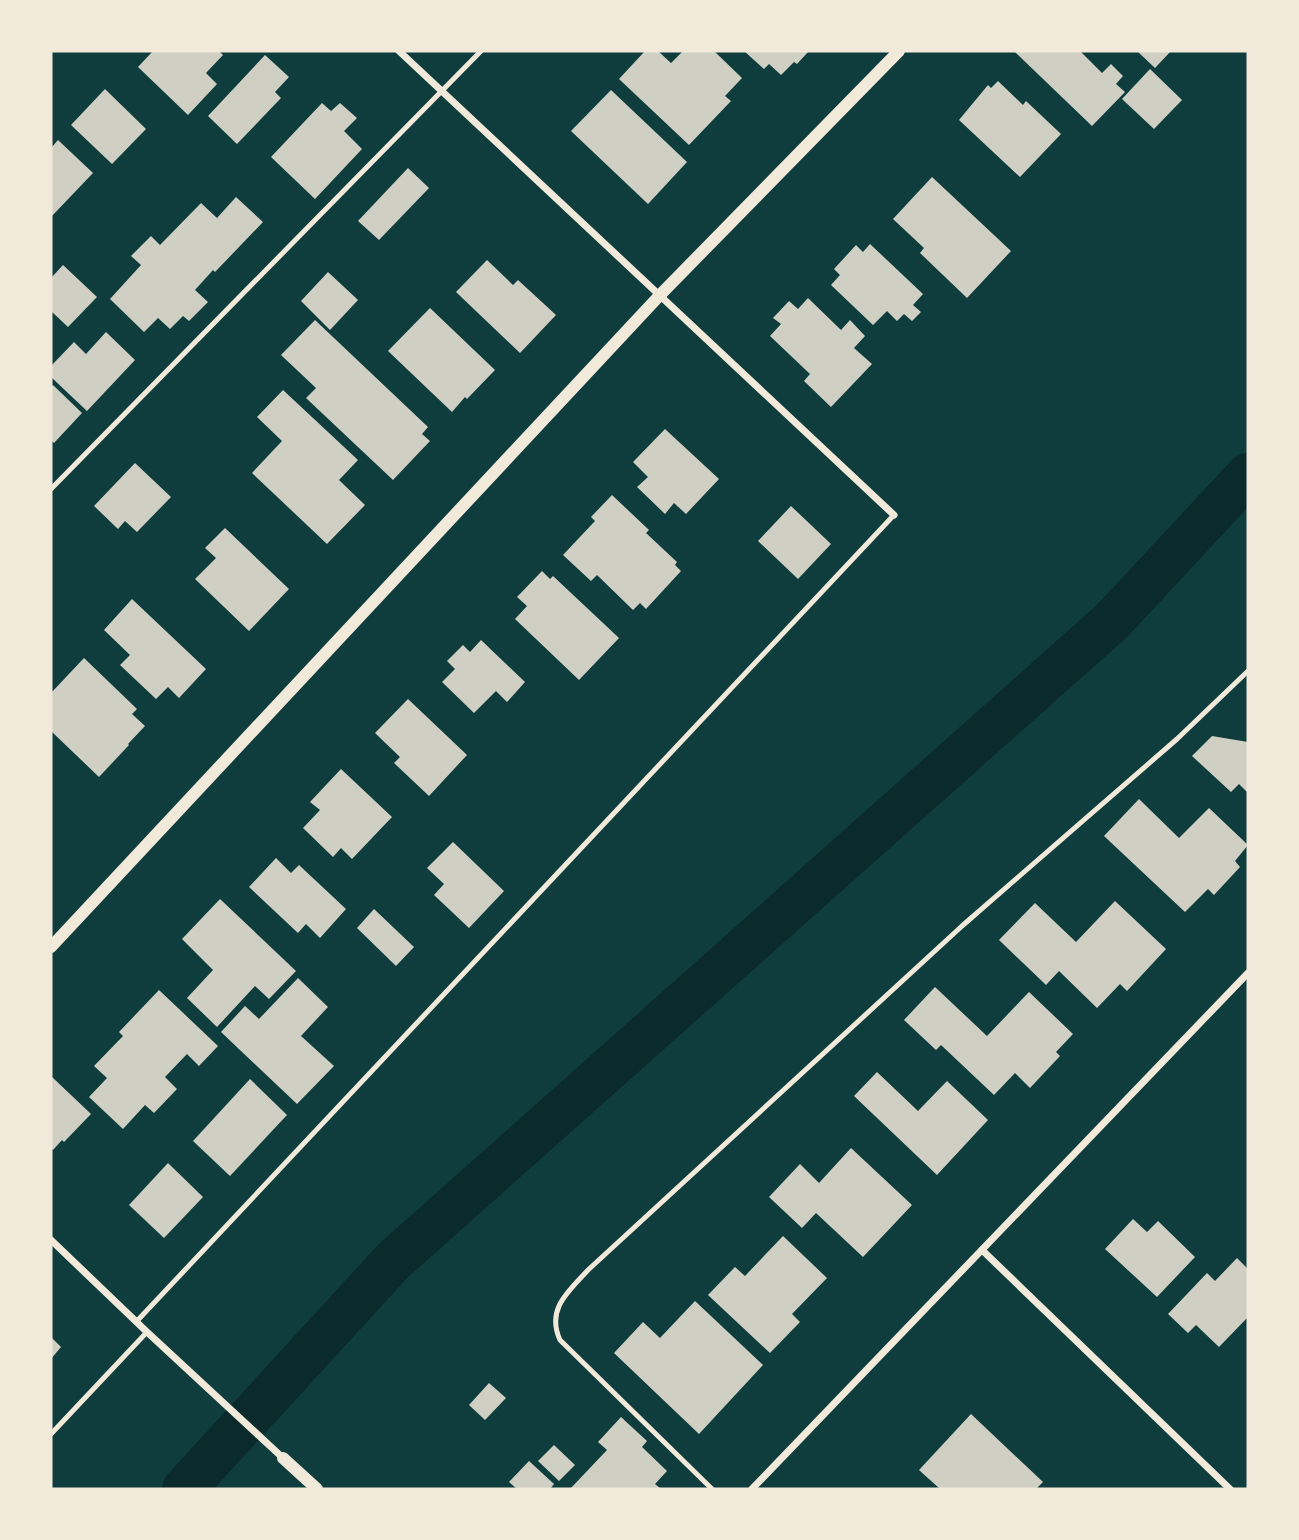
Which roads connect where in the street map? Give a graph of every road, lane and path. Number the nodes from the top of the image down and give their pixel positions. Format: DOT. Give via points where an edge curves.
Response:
graph roads {
  1 [pos="399,51"];
  2 [pos="481,51"];
  3 [pos="899,51"];
  4 [pos="442,91"];
  5 [pos="660,295"];
  6 [pos="51,489"];
  7 [pos="894,515"];
  8 [pos="1248,671"];
  9 [pos="51,947"];
  10 [pos="1248,973"];
  11 [pos="51,1240"];
  12 [pos="982,1250"];
  13 [pos="137,1321"];
  14 [pos="147,1332"];
  15 [pos="51,1434"];
  16 [pos="283,1458"];
  17 [pos="317,1489"];
  18 [pos="712,1489"];
  19 [pos="752,1489"];
  20 [pos="1230,1489"];
  1 -- 4 [label="street"];
  2 -- 4 [label="lane"];
  3 -- 5 [label="street"];
  4 -- 5 [label="street"];
  4 -- 6 [label="lane"];
  5 -- 7 [label="street"];
  5 -- 9 [label="street"];
  7 -- 13 [label="lane"];
  8 -- 18 [label="lane" via="1177,739 962,926 588,1270 560,1302 555,1328 560,1340"];
  10 -- 12 [label="street"];
  11 -- 13 [label="street"];
  12 -- 19 [label="street"];
  12 -- 20 [label="street"];
  13 -- 14 [label="street"];
  14 -- 15 [label="lane"];
  14 -- 16 [label="street"];
  16 -- 17 [label="street"];
}
